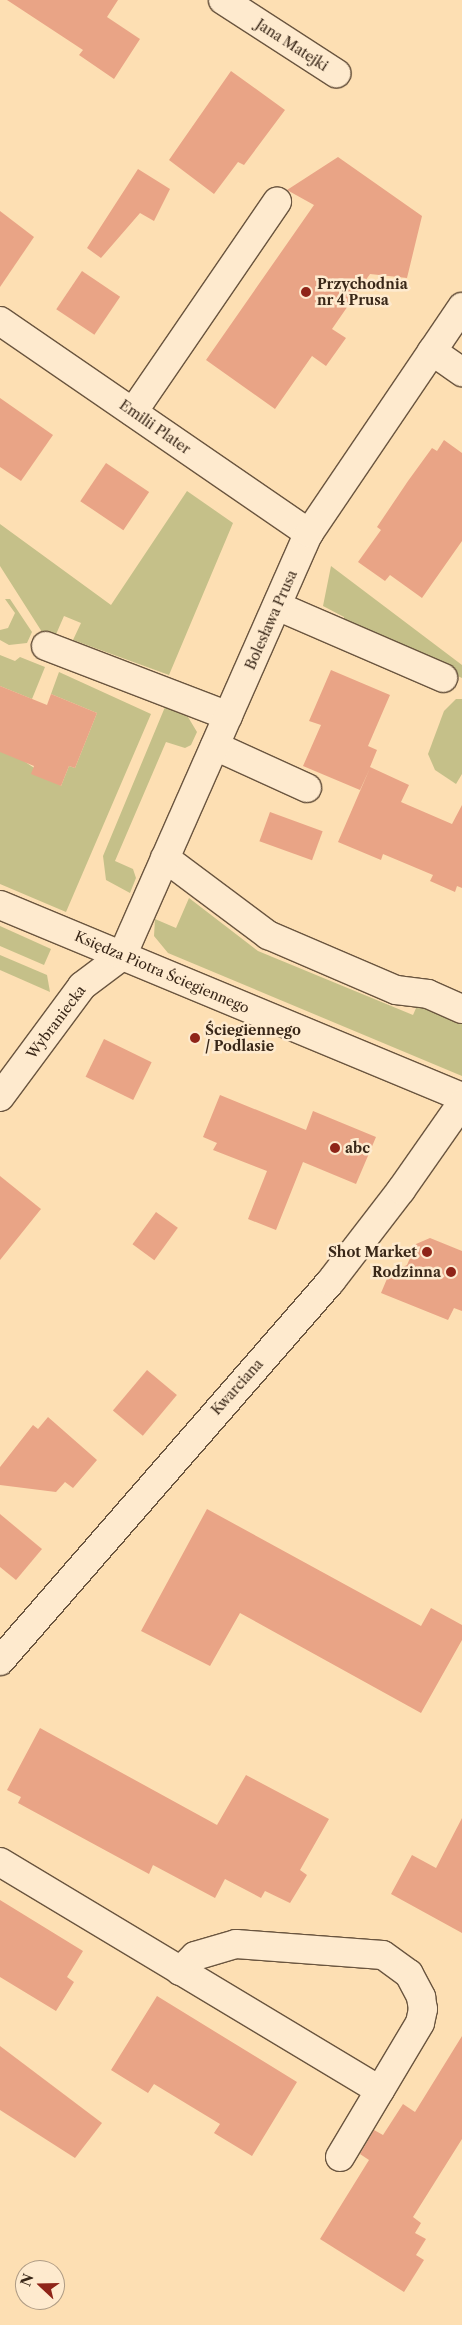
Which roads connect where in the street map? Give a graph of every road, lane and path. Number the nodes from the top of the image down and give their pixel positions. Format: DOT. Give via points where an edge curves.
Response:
graph roads {
  1 [pos="223,0"];
  2 [pos="336,73"];
  3 [pos="277,202"];
  4 [pos="462,307"];
  5 [pos="0,321"];
  6 [pos="432,351"];
  7 [pos="462,372"];
  8 [pos="133,412"];
  9 [pos="309,533"];
  10 [pos="277,606"];
  11 [pos="46,646"];
  12 [pos="443,678"];
  13 [pos="228,716"];
  14 [pos="215,746"];
  15 [pos="307,788"];
  16 [pos="165,858"];
  17 [pos="0,904"];
  18 [pos="122,956"];
  19 [pos="462,1009"];
  20 [pos="0,1097"];
  21 [pos="462,1097"];
  22 [pos="462,1103"];
  23 [pos="0,1661"];
  24 [pos="0,1862"];
  25 [pos="180,1971"];
  26 [pos="380,2090"];
  27 [pos="340,2157"];
  1 -- 2 [label="street, Jana Matejki"];
  3 -- 8 [label="street"];
  4 -- 6 [label="street, Bolesława Prusa"];
  5 -- 8 [label="street, Emilii Plater"];
  6 -- 7 [label="street"];
  6 -- 9 [label="street, Bolesława Prusa"];
  8 -- 9 [label="street, Emilii Plater"];
  9 -- 10 [label="street, Bolesława Prusa"];
  10 -- 12 [label="street"];
  10 -- 13 [label="street, Bolesława Prusa"];
  11 -- 13 [label="street"];
  13 -- 14 [label="street, Bolesława Prusa"];
  14 -- 15 [label="street"];
  14 -- 16 [label="street, Bolesława Prusa"];
  16 -- 18 [label="street, Bolesława Prusa"];
  16 -- 19 [label="street" via="268,935 396,990 428,994"];
  17 -- 18 [label="street, Księdza Piotra Ściegiennego"];
  18 -- 20 [label="street, Wybraniecka" via="82,986"];
  18 -- 21 [label="street, Księdza Piotra Ściegiennego"];
  22 -- 23 [label="street, Kwarciana" via="331,1281"];
  24 -- 25 [label="street"];
  25 -- 26 [label="street"];
  25 -- 26 [label="street" via="195,1956 236,1944 383,1955 409,1974 423,2009 420,2023"];
  26 -- 27 [label="street"];
}
